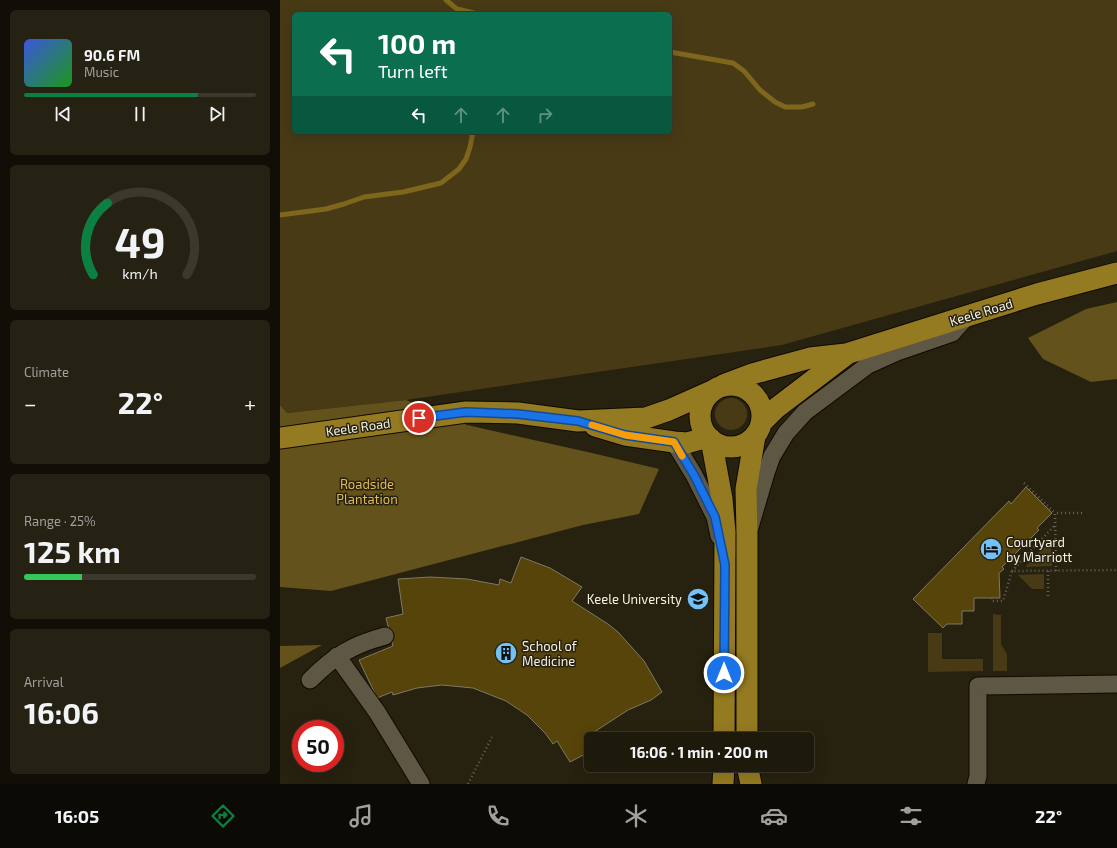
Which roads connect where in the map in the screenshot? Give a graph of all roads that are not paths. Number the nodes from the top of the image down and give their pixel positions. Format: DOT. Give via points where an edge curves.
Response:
graph roads {
  1 [pos="1117,273"];
  2 [pos="968,315"];
  3 [pos="846,354"];
  4 [pos="719,388"];
  5 [pos="578,421"];
  6 [pos="758,430"];
  7 [pos="280,438"];
  8 [pos="710,438"];
  9 [pos="674,442"];
  10 [pos="747,534"];
  11 [pos="725,565"];
  12 [pos="385,636"];
  13 [pos="337,656"];
  14 [pos="310,680"];
  15 [pos="1117,684"];
  16 [pos="724,732"];
  17 [pos="747,732"];
  18 [pos="724,772"];
  19 [pos="748,772"];
  20 [pos="978,781"];
  21 [pos="421,784"];
  22 [pos="723,784"];
  23 [pos="751,784"];
  1 -- 2 [label="main road, Keele Road"];
  2 -- 3 [label="main road, Keele Road"];
  2 -- 10 [label="street" via="952,333 868,365 805,412 786,433 772,456"];
  3 -- 4 [label="main road" via="810,358 752,374"];
  3 -- 6 [label="main road" via="775,409"];
  4 -- 5 [label="main road" via="646,418"];
  4 -- 6 [label="main road" via="742,386 756,397 762,414"];
  4 -- 8 [label="main road" via="707,396 700,415 702,426"];
  5 -- 7 [label="main road, Keele Road" via="518,414 466,412"];
  5 -- 9 [label="main road" via="625,435"];
  6 -- 8 [label="main road" via="743,444 733,446 723,446"];
  6 -- 10 [label="main road" via="746,489"];
  8 -- 9 [label="main road"];
  8 -- 11 [label="main road" via="726,532"];
  9 -- 11 [label="street" via="715,517"];
  10 -- 17 [label="main road"];
  11 -- 16 [label="main road"];
  12 -- 13 [label="street" via="353,647"];
  13 -- 14 [label="street"];
  13 -- 21 [label="street" via="377,712"];
  15 -- 20 [label="street" via="978,686"];
  18 -- 22 [label="main road"];
  19 -- 23 [label="main road"];
}
